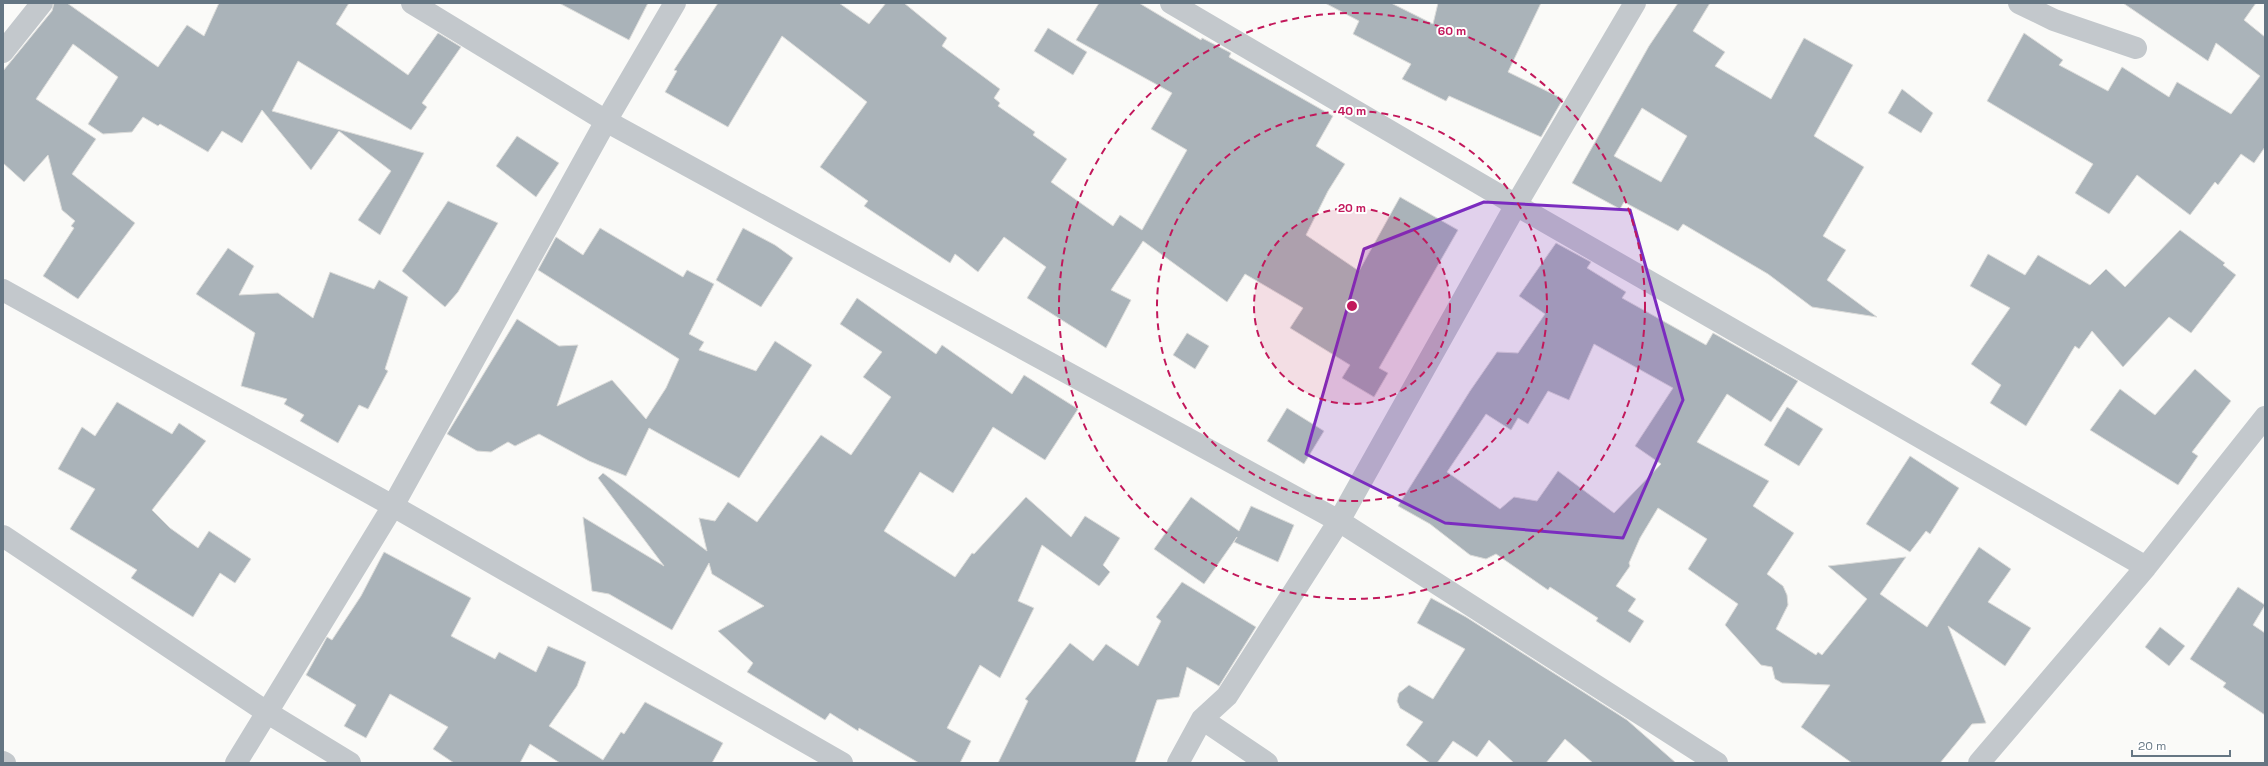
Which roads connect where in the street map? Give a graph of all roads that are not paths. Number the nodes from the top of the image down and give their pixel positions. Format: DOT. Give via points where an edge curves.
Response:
graph roads {
  1 [pos="42,3"];
  2 [pos="412,3"];
  3 [pos="675,3"];
  4 [pos="1171,3"];
  5 [pos="1635,3"];
  6 [pos="2019,3"];
  7 [pos="2136,48"];
  8 [pos="3,52"];
  9 [pos="606,121"];
  10 [pos="1516,205"];
  11 [pos="3,290"];
  12 [pos="2265,417"];
  13 [pos="393,506"];
  14 [pos="1340,521"];
  15 [pos="3,536"];
  16 [pos="2146,566"];
  17 [pos="268,713"];
  18 [pos="1202,719"];
  19 [pos="236,763"];
  20 [pos="350,763"];
  21 [pos="842,763"];
  22 [pos="1178,763"];
  23 [pos="1267,763"];
  24 [pos="1717,763"];
  25 [pos="1979,763"];
  1 -- 8 [label="street"];
  2 -- 9 [label="street"];
  3 -- 9 [label="street"];
  4 -- 10 [label="street"];
  5 -- 10 [label="street"];
  6 -- 7 [label="street" via="2054,20"];
  9 -- 13 [label="street"];
  9 -- 14 [label="street"];
  10 -- 14 [label="street"];
  10 -- 16 [label="street"];
  11 -- 13 [label="street"];
  12 -- 16 [label="street"];
  13 -- 17 [label="street"];
  13 -- 21 [label="street"];
  14 -- 18 [label="street" via="1227,696"];
  14 -- 24 [label="street"];
  15 -- 17 [label="street"];
  16 -- 25 [label="street"];
  17 -- 19 [label="street"];
  17 -- 20 [label="street"];
  18 -- 22 [label="street"];
  18 -- 23 [label="street"];
}
